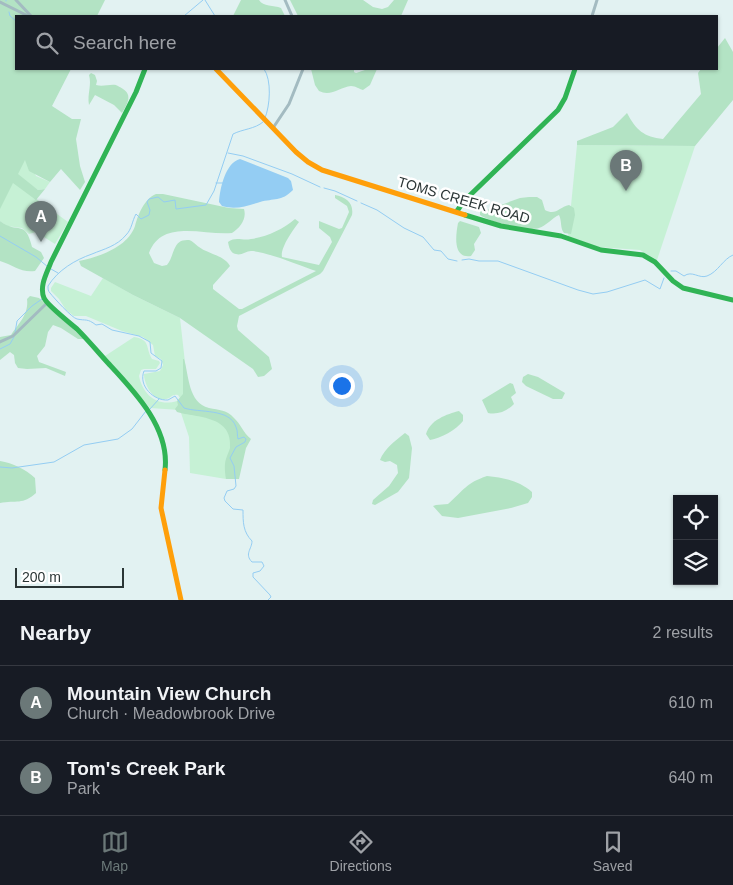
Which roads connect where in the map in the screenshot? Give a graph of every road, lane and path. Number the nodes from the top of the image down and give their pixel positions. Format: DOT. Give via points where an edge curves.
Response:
graph roads {
  1 [pos="16,0"];
  2 [pos="285,0"];
  3 [pos="597,0"];
  4 [pos="0,2"];
  5 [pos="28,15"];
  6 [pos="29,15"];
  7 [pos="292,15"];
  8 [pos="592,15"];
  9 [pos="145,70"];
  10 [pos="217,70"];
  11 [pos="303,70"];
  12 [pos="575,70"];
  13 [pos="273,128"];
  14 [pos="457,211"];
  15 [pos="733,300"];
  16 [pos="47,303"];
  17 [pos="0,342"];
  18 [pos="181,600"];
  1 -- 6 [label="street"];
  2 -- 7 [label="street"];
  3 -- 8 [label="street"];
  4 -- 5 [label="street"];
  9 -- 16 [label="street" via="51,262 42,285 42,295"];
  10 -- 13 [label="street, TOMS CREEK ROAD"];
  11 -- 13 [label="street"];
  12 -- 14 [label="street" via="558,110"];
  13 -- 14 [label="street, TOMS CREEK ROAD" via="303,158 322,170"];
  14 -- 15 [label="street, TOMS CREEK ROAD" via="506,227 561,236 596,248 643,255 683,288"];
  16 -- 17 [label="street" via="13,336"];
  16 -- 18 [label="street" via="83,335 132,390 146,407 157,429 166,461 161,508"];
}
